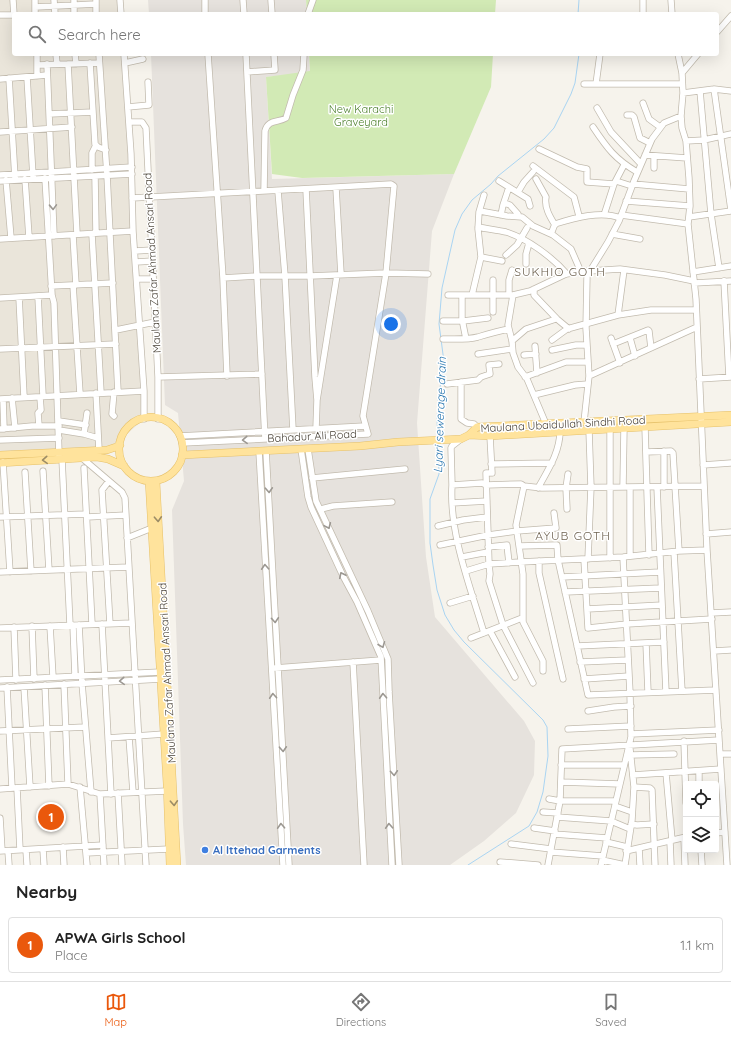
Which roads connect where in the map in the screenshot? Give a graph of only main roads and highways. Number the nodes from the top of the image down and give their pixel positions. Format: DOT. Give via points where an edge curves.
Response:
graph roads {
  1 [pos="731,415"];
  2 [pos="701,420"];
  3 [pos="731,422"];
  4 [pos="469,435"];
  5 [pos="120,445"];
  6 [pos="182,454"];
  7 [pos="0,455"];
  8 [pos="60,456"];
  9 [pos="1,463"];
  10 [pos="124,466"];
  11 [pos="153,481"];
  12 [pos="170,865"];
  13 [pos="177,865"];
  1 -- 2 [label="main road, Maulana Ubaidullah Sindhi Road"];
  2 -- 3 [label="main road, Maulana Ubaidullah Sindhi Road"];
  2 -- 4 [label="main road, Maulana Ubaidullah Sindhi Road" via="645,427"];
  2 -- 4 [label="main road, Maulana Ubaidullah Sindhi Road" via="477,427"];
  4 -- 6 [label="main road" via="458,439 360,446"];
  5 -- 6 [label="main road" via="129,426 144,419 158,419 171,425 181,440"];
  5 -- 8 [label="main road" via="111,449"];
  5 -- 10 [label="main road"];
  6 -- 11 [label="main road" via="180,463 172,473"];
  7 -- 8 [label="main road"];
  8 -- 9 [label="main road, one-way"];
  8 -- 10 [label="main road" via="104,458"];
  10 -- 11 [label="main road" via="137,478"];
  11 -- 12 [label="main road, Maulana Zafar Ahmad Ansari Road" via="152,528"];
  11 -- 13 [label="main road, Maulana Zafar Ahmad Ansari Road, one-way"];
}
